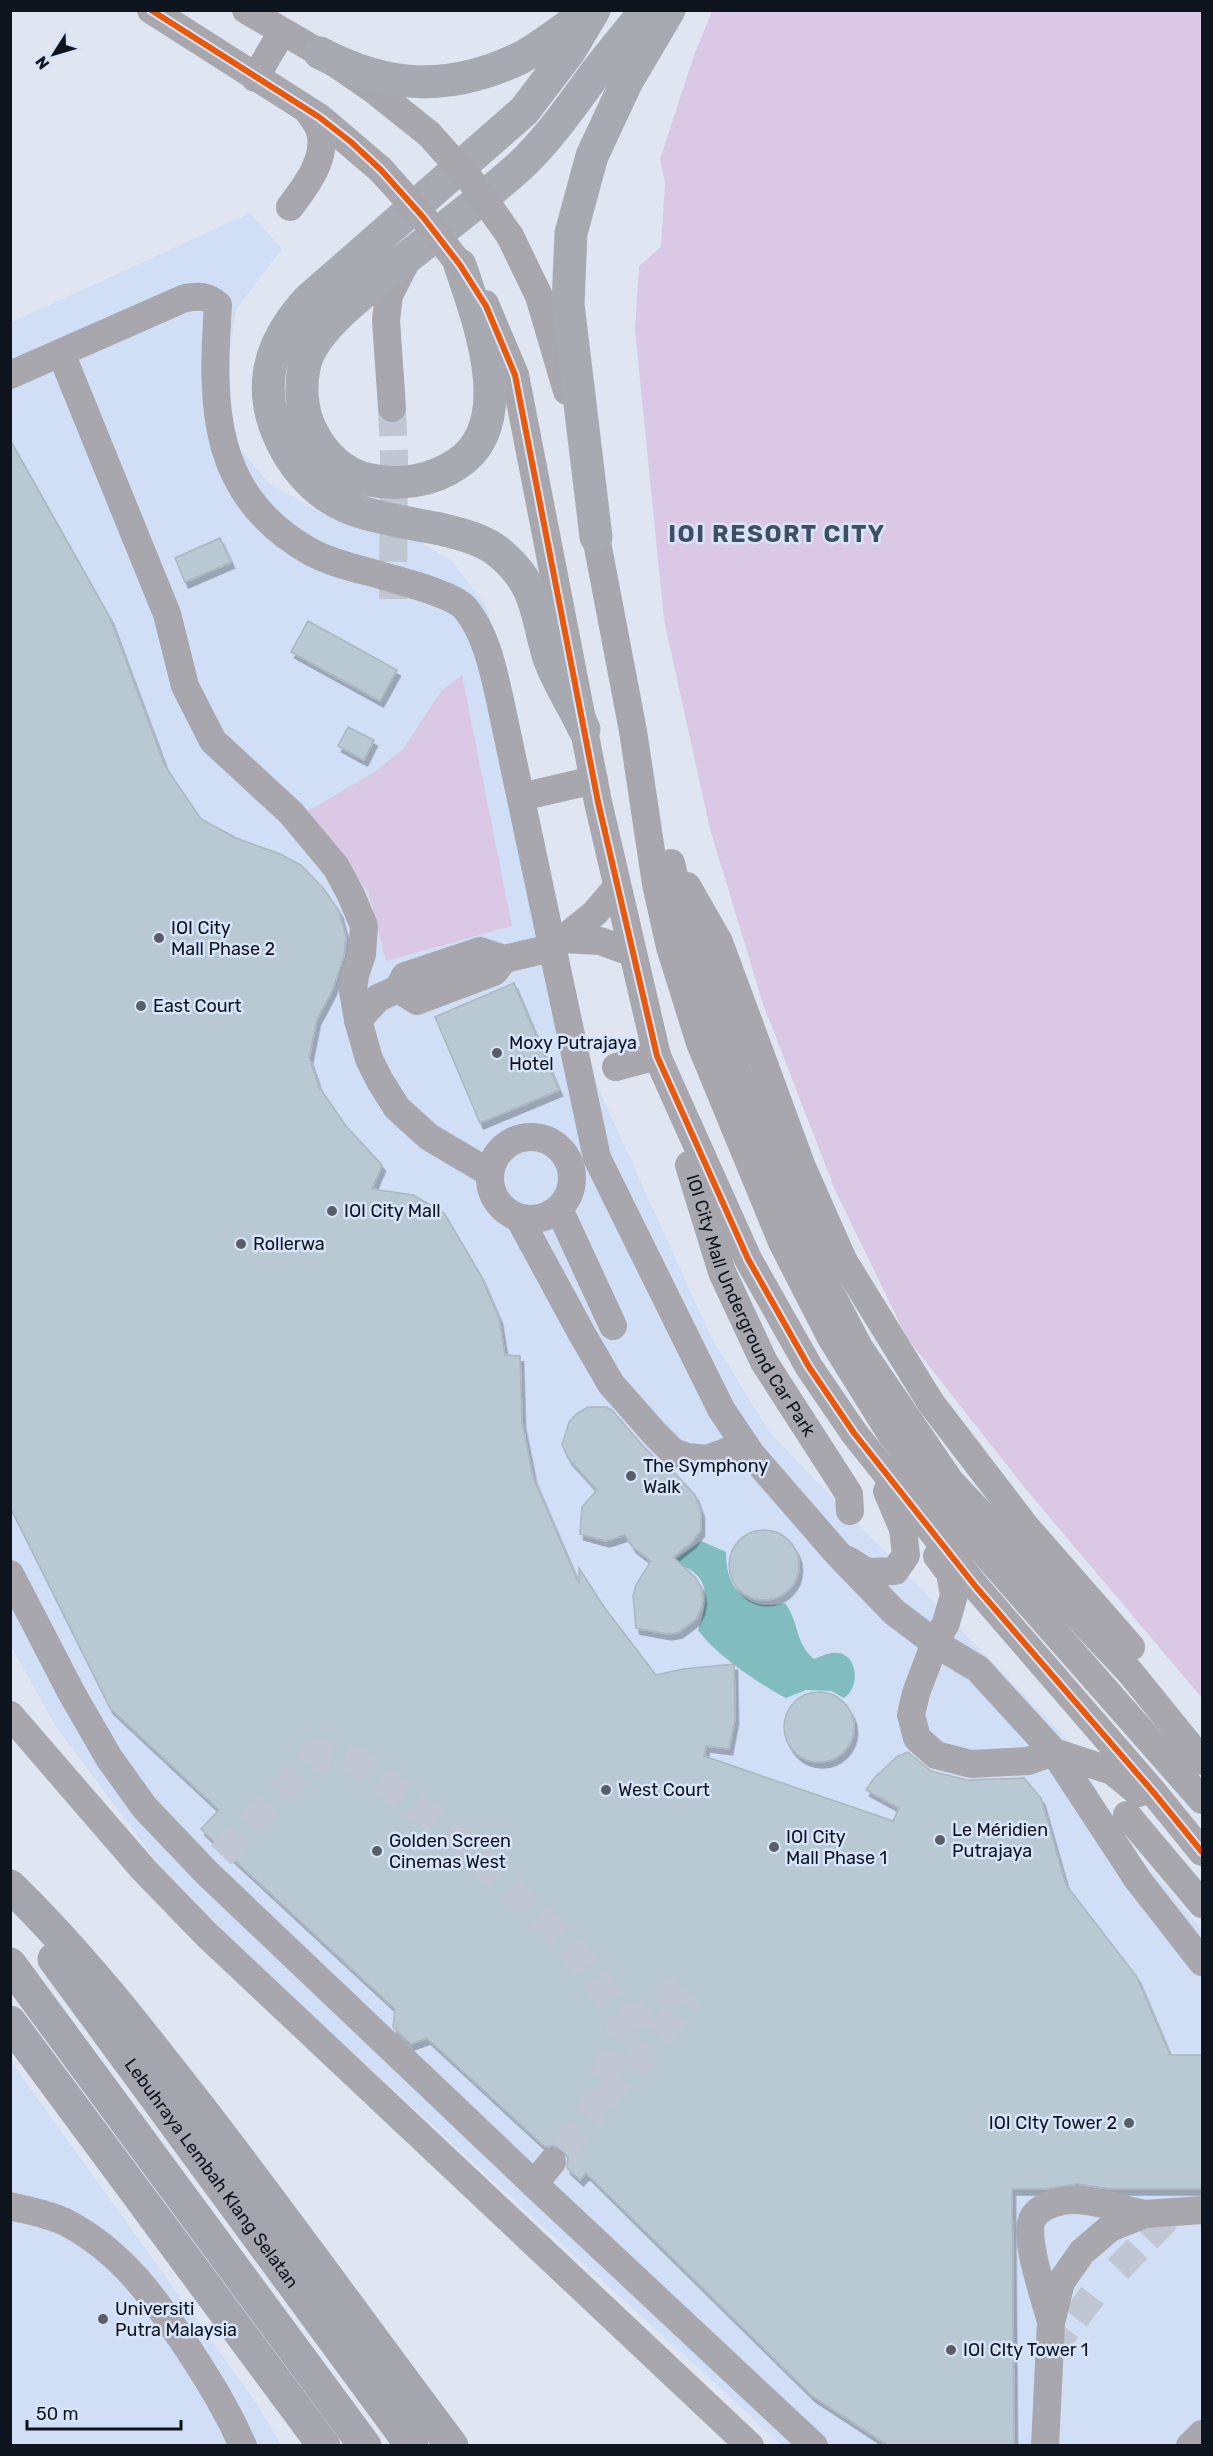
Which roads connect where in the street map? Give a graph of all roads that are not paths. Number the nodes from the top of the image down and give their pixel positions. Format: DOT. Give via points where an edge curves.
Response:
graph roads {
  1 [pos="151,10"];
  2 [pos="246,10"];
  3 [pos="589,10"];
  4 [pos="594,10"];
  5 [pos="646,10"];
  6 [pos="669,10"];
  7 [pos="282,32"];
  8 [pos="321,53"];
  9 [pos="255,78"];
  10 [pos="308,111"];
  11 [pos="290,207"];
  12 [pos="409,256"];
  13 [pos="460,265"];
  14 [pos="61,353"];
  15 [pos="10,375"];
  16 [pos="392,408"];
  17 [pos="596,537"];
  18 [pos="584,729"];
  19 [pos="633,731"];
  20 [pos="594,780"];
  21 [pos="521,797"];
  22 [pos="669,856"];
  23 [pos="616,887"];
  24 [pos="551,948"];
  25 [pos="631,952"];
  26 [pos="358,1020"];
  27 [pos="657,1056"];
  28 [pos="616,1067"];
  29 [pos="600,1164"];
  30 [pos="572,1171"];
  31 [pos="490,1173"];
  32 [pos="553,1213"];
  33 [pos="519,1218"];
  34 [pos="606,1329"];
  35 [pos="854,1433"];
  36 [pos="745,1445"];
  37 [pos="893,1501"];
  38 [pos="850,1511"];
  39 [pos="838,1554"];
  40 [pos="10,1574"];
  41 [pos="935,1643"];
  42 [pos="10,1715"];
  43 [pos="1203,1733"];
  44 [pos="1054,1752"];
  45 [pos="1203,1761"];
  46 [pos="1203,1800"];
  47 [pos="1124,1813"];
  48 [pos="1197,1846"];
  49 [pos="10,1886"];
  50 [pos="10,1899"];
  51 [pos="1203,1904"];
  52 [pos="1203,1962"];
  53 [pos="10,1964"];
  54 [pos="16,2039"];
  55 [pos="10,2206"];
  56 [pos="1203,2210"];
  57 [pos="1144,2214"];
  58 [pos="1051,2323"];
  59 [pos="1203,2434"];
  60 [pos="243,2445"];
  61 [pos="324,2445"];
  62 [pos="365,2445"];
  63 [pos="412,2445"];
  64 [pos="452,2445"];
  65 [pos="750,2445"];
  66 [pos="814,2445"];
  67 [pos="1044,2445"];
  68 [pos="1190,2445"];
  1 -- 9 [label="street"];
  2 -- 7 [label="street"];
  3 -- 8 [label="main road" via="517,60 465,78 420,83 371,76"];
  4 -- 18 [label="main road" via="569,52 524,111 289,321 275,348 268,402 290,460 329,497 351,509 474,538 501,553 522,574 536,601 549,657"];
  5 -- 12 [label="main road" via="536,150"];
  6 -- 17 [label="main road" via="626,83 592,156 571,233 568,304"];
  7 -- 8 [label="street"];
  7 -- 9 [label="street"];
  8 -- 17 [label="street, bridge" via="429,134 471,181 510,236 540,296 559,357"];
  9 -- 10 [label="street"];
  10 -- 11 [label="street" via="320,130 322,149 305,188"];
  10 -- 13 [label="street, bridge" via="381,170"];
  12 -- 13 [label="main road" via="327,327 306,359 301,392 307,424 321,450 342,468 368,480 421,480 446,472 466,459 481,438 491,392 488,364"];
  12 -- 16 [label="street" via="388,295"];
  13 -- 18 [label="street" via="486,306 515,375"];
  14 -- 15 [label="street"];
  14 -- 21 [label="street" via="185,298 203,296 218,305 214,380 218,425 227,459 249,497 273,527 312,553 439,594 464,606 480,632 491,664"];
  14 -- 26 [label="street" via="167,615 185,686 213,741 291,813 336,867 351,895 363,926 362,954 353,991"];
  17 -- 19 [label="street"];
  18 -- 20 [label="street"];
  19 -- 22 [label="street"];
  19 -- 46 [label="street" via="656,884 670,947 700,1043 782,1242 830,1336 891,1434 947,1510"];
  20 -- 21 [label="street"];
  20 -- 23 [label="street"];
  21 -- 24 [label="street"];
  22 -- 43 [label="street" via="719,942 802,1167 843,1260 931,1403 1026,1527"];
  22 -- 45 [label="street" via="685,921 737,1071 819,1271 860,1349 950,1481 1130,1672"];
  23 -- 25 [label="street"];
  23 -- 25 [label="street" via="595,913 563,939 600,941"];
  24 -- 26 [label="street" via="504,959 494,972 417,1001 398,989 378,998"];
  24 -- 29 [label="street"];
  25 -- 27 [label="street"];
  26 -- 31 [label="street" via="369,1059 398,1108 429,1137"];
  27 -- 28 [label="street"];
  27 -- 35 [label="street" via="748,1259 809,1367"];
  27 -- 38 [label="street, IOI City Mall Underground Car Park" via="722,1272 764,1362 849,1494"];
  29 -- 30 [label="street"];
  29 -- 36 [label="street" via="721,1409"];
  30 -- 31 [label="street" via="560,1148 537,1137 524,1137 501,1150"];
  30 -- 32 [label="street" via="567,1198"];
  31 -- 33 [label="street" via="496,1200"];
  32 -- 33 [label="street" via="533,1219"];
  32 -- 34 [label="street"];
  33 -- 36 [label="street" via="611,1384 656,1435 673,1452 707,1460"];
  35 -- 37 [label="street"];
  35 -- 48 [label="street" via="976,1587"];
  36 -- 39 [label="street"];
  37 -- 39 [label="street" via="903,1529 906,1555 895,1571 867,1572"];
  37 -- 41 [label="street" via="950,1573 954,1595"];
  39 -- 41 [label="street" via="894,1612"];
  40 -- 66 [label="street" via="109,1758 145,1808 214,1864 543,2173"];
  41 -- 44 [label="street" via="978,1669"];
  41 -- 44 [label="street" via="911,1715 917,1737 936,1755 970,1764 1028,1761"];
  42 -- 65 [label="street" via="144,1870 207,1935"];
  44 -- 47 [label="street"];
  44 -- 47 [label="street" via="1112,1771"];
  47 -- 48 [label="street"];
  47 -- 51 [label="street"];
  47 -- 52 [label="street" via="1138,1881"];
  49 -- 64 [label="highway" via="49,1923 116,2001"];
  50 -- 63 [label="highway, Lebuhraya Lembah Klang Selatan"];
  53 -- 62 [label="highway"];
  54 -- 61 [label="highway"];
  55 -- 60 [label="street" via="67,2223 118,2258 157,2302 225,2406"];
  56 -- 57 [label="street"];
  57 -- 58 [label="street" via="1110,2228 1082,2252 1061,2282"];
  57 -- 58 [label="street" via="1077,2200 1042,2208 1031,2222 1032,2244"];
  58 -- 67 [label="street"];
  59 -- 68 [label="street"];
}
